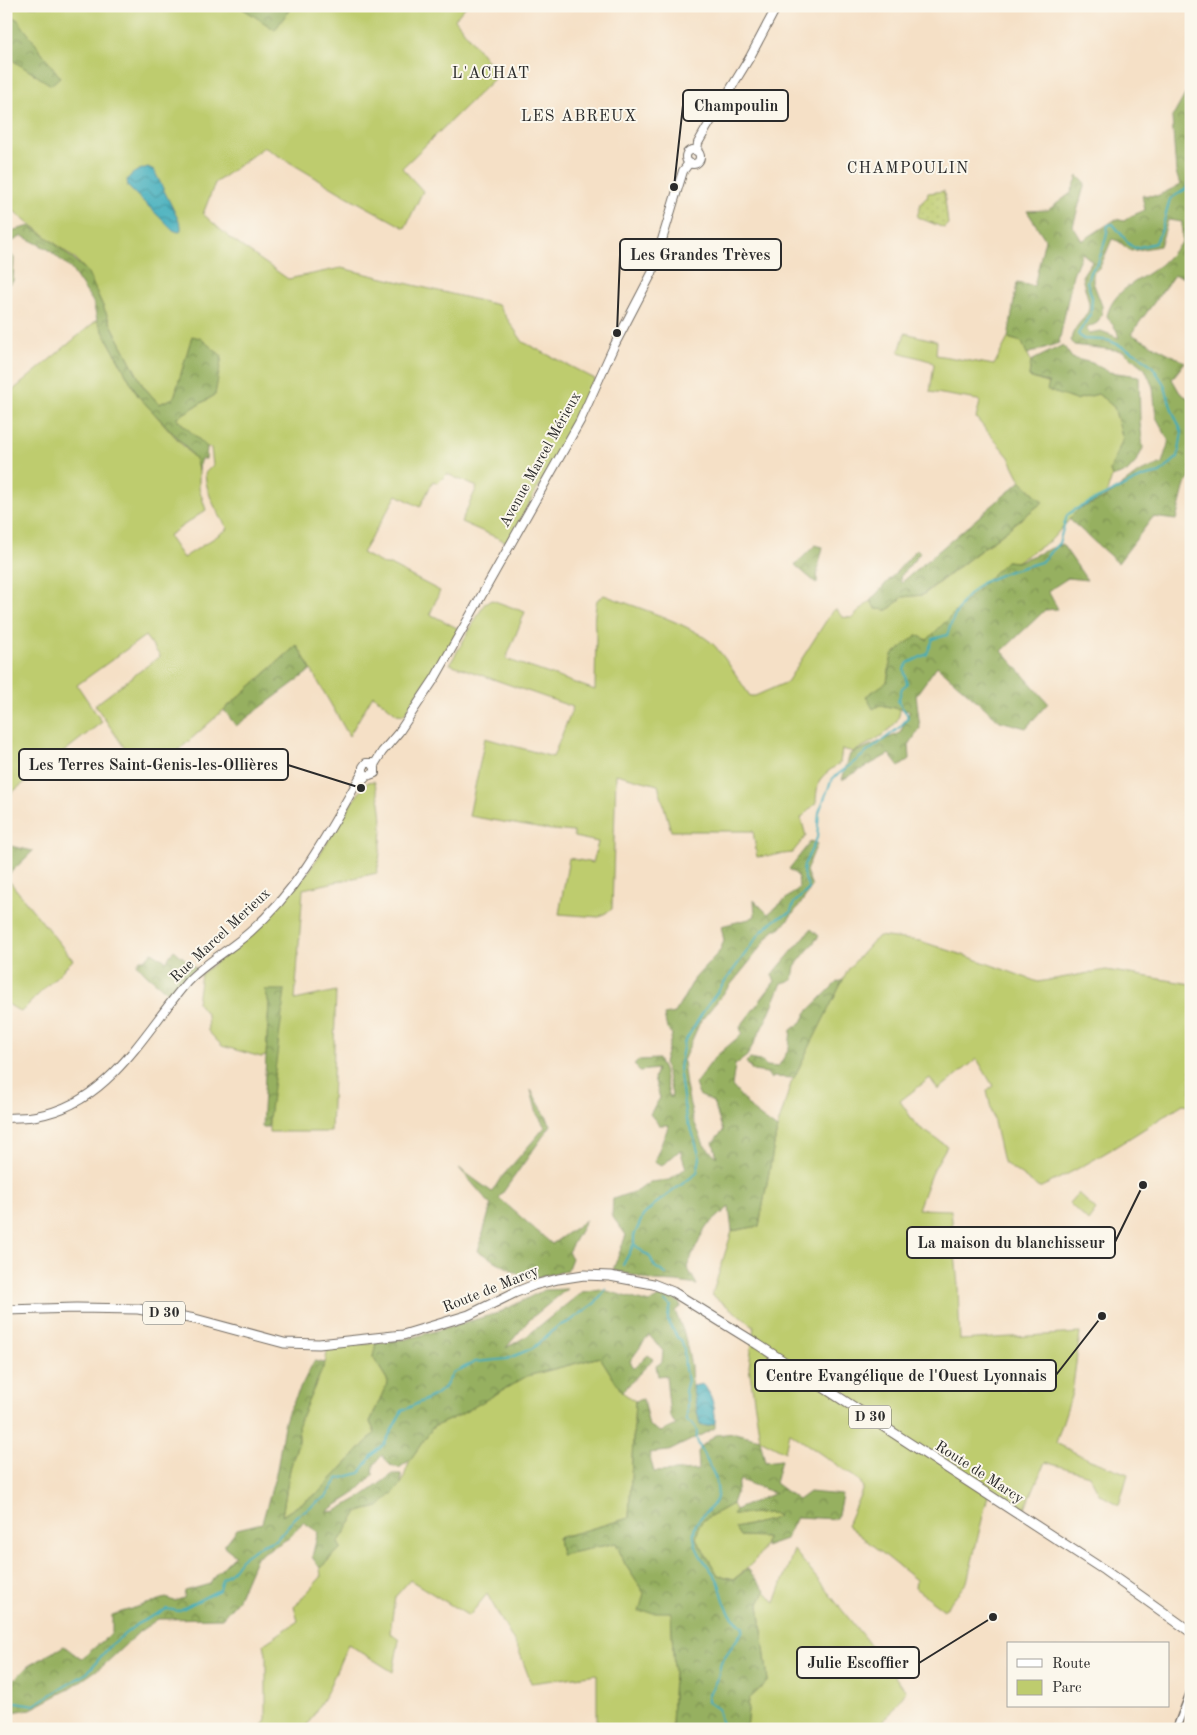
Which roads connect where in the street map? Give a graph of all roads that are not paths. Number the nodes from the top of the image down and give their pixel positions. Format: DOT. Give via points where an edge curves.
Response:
graph roads {
  1 [pos="776,6"];
  2 [pos="372,764"];
  3 [pos="365,774"];
  4 [pos="6,1118"];
  5 [pos="6,1310"];
  6 [pos="1189,1631"];
  7 [pos="1191,1690"];
  8 [pos="1191,1696"];
  9 [pos="1186,1703"];
  10 [pos="1176,1729"];
  1 -- 2 [label="main road, Avenue Marcel Mérieux" via="750,57 698,143 697,151 687,153 689,163 683,171 652,273 580,421 435,678 399,732"];
  2 -- 3 [label="main road, Rue Marcel Merieux" via="364,765"];
  2 -- 3 [label="main road, Rue Marcel Merieux" via="375,773"];
  3 -- 4 [label="main road, Rue Marcel Merieux" via="293,887 251,931 190,980 116,1071 76,1102 37,1116"];
  5 -- 6 [label="main road, Route de Marcy / D 30" via="138,1309 195,1319 284,1343 319,1344 412,1333 469,1314 534,1285 558,1279 584,1275 637,1280 669,1290 757,1344 1104,1570"];
  7 -- 9 [label="street"];
  8 -- 9 [label="street"];
  9 -- 10 [label="street"];
}
